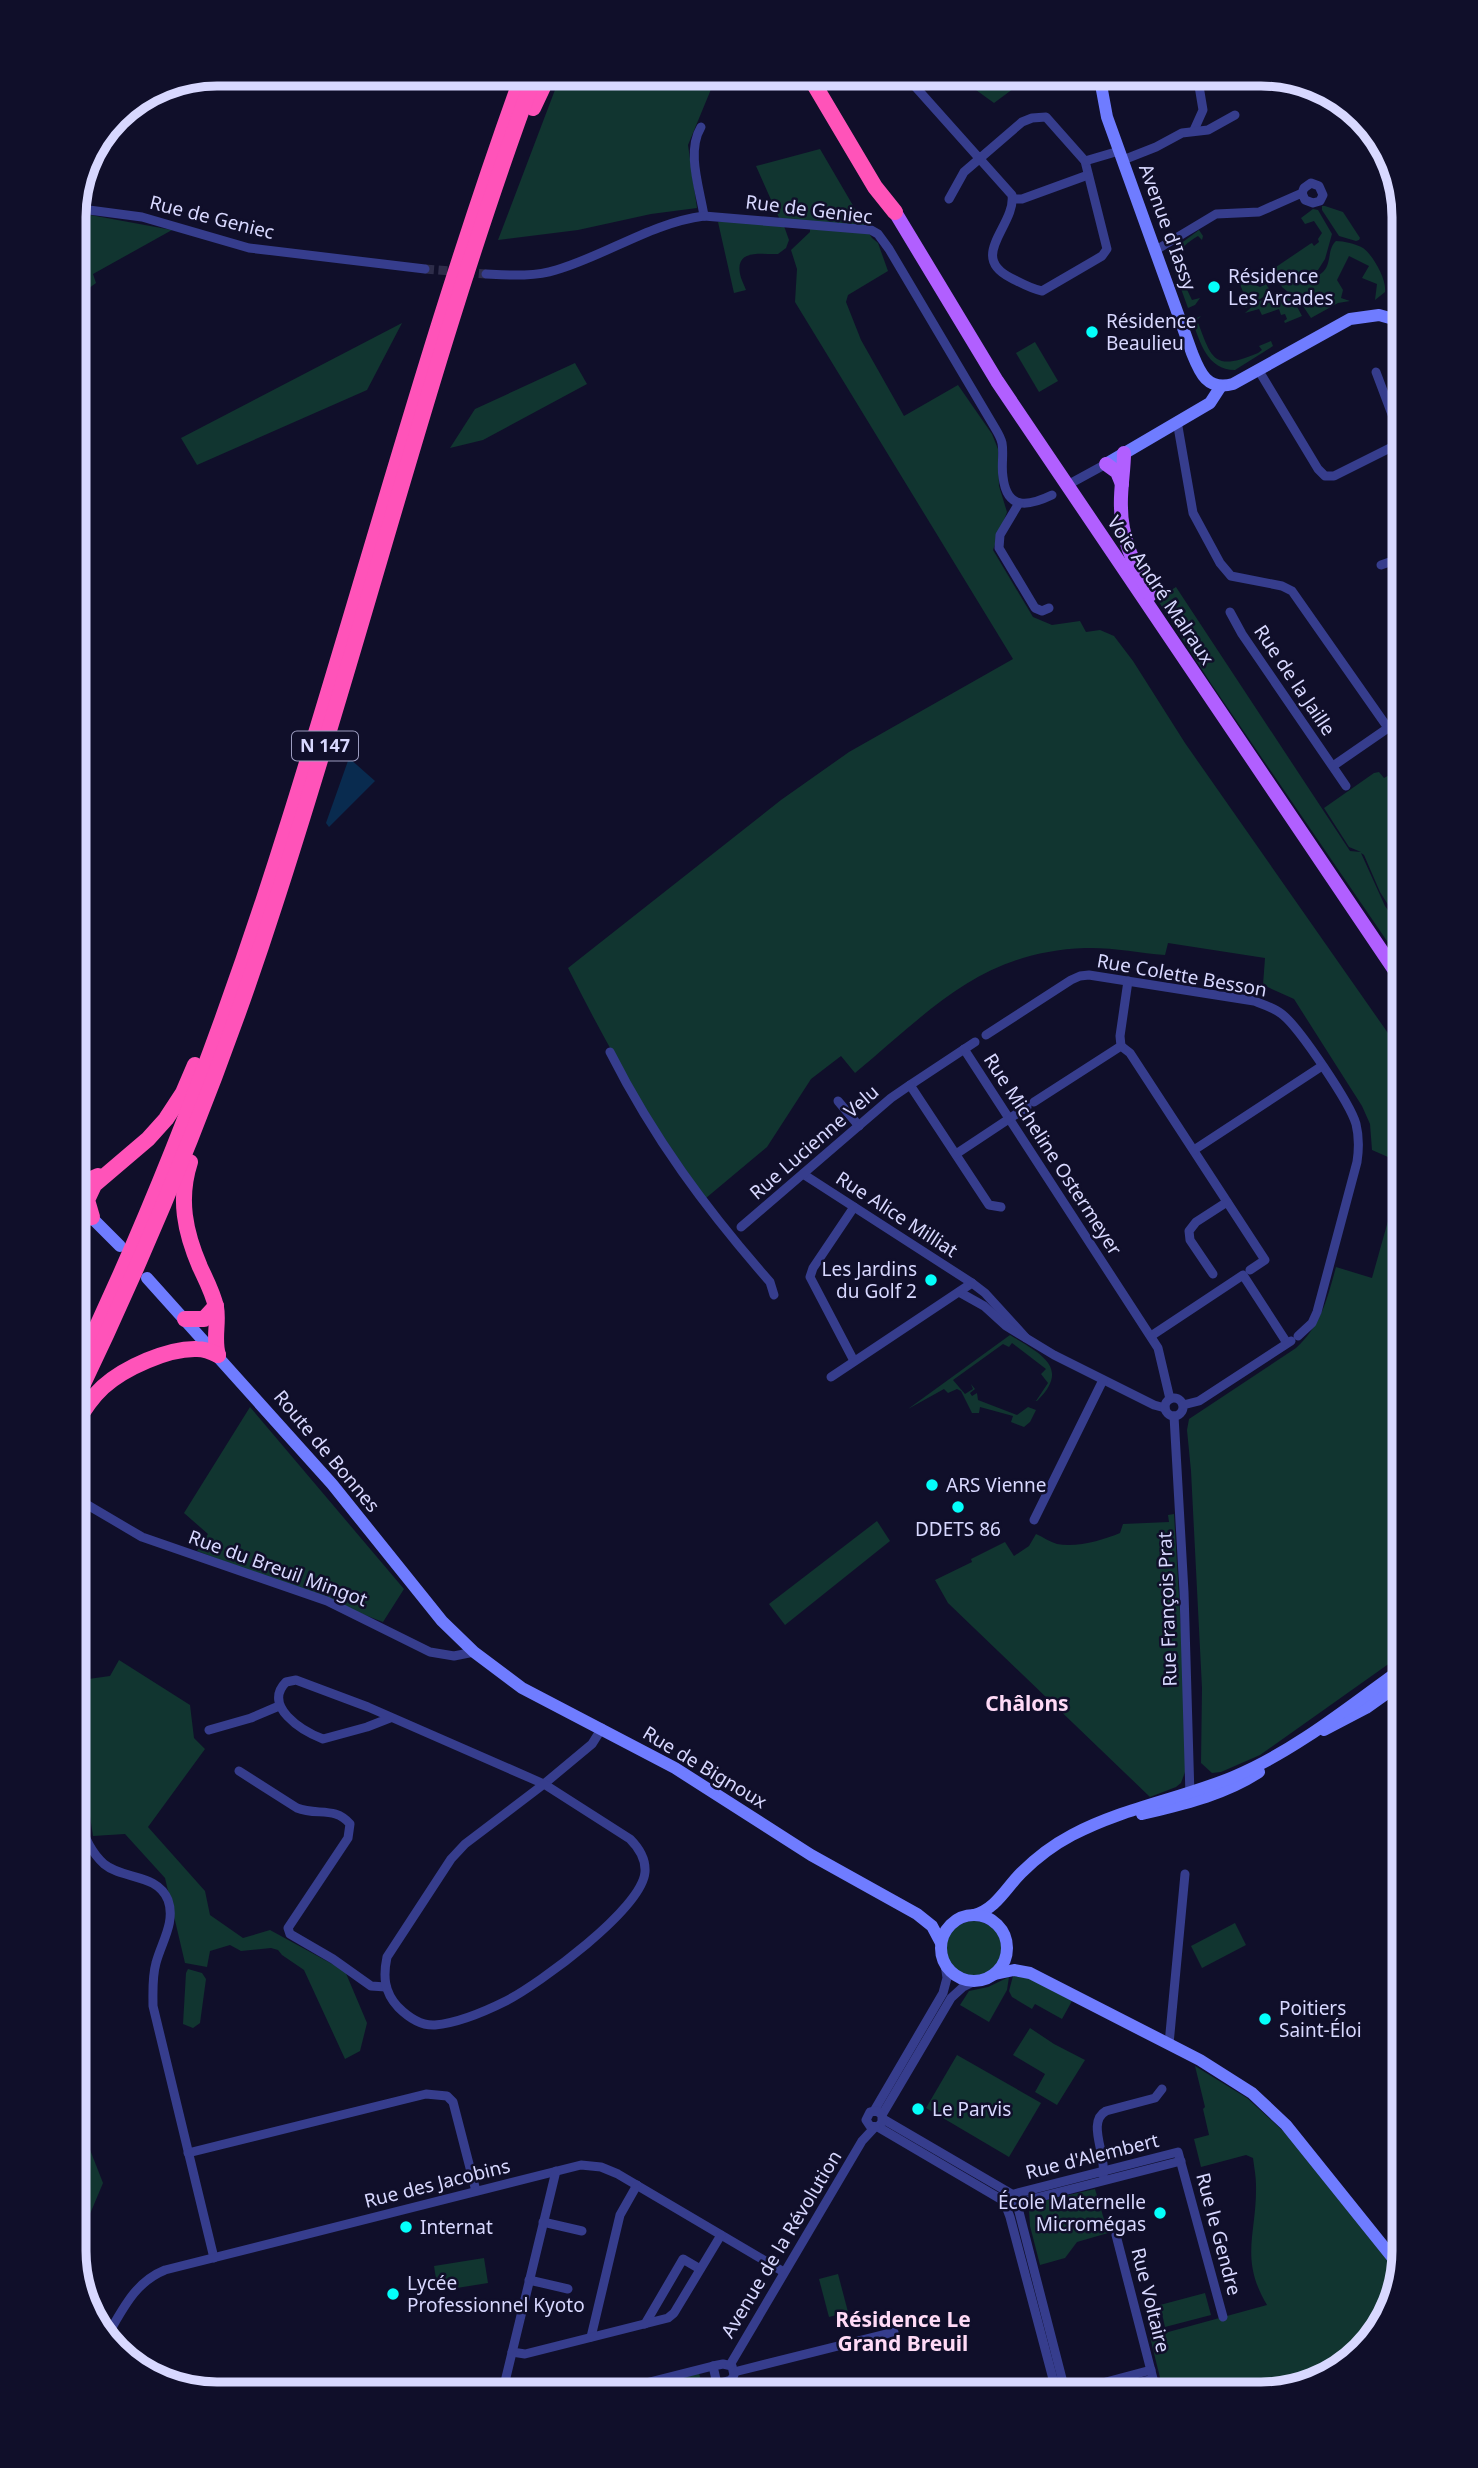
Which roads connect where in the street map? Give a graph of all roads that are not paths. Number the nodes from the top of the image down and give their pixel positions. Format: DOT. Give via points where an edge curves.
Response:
graph roads {
  1 [pos="519,86"];
  2 [pos="531,86"];
  3 [pos="544,86"];
  4 [pos="810,86"];
  5 [pos="815,86"];
  6 [pos="827,86"];
  7 [pos="917,86"];
  8 [pos="1100,86"];
  9 [pos="1199,86"];
  10 [pos="1235,114"];
  11 [pos="701,127"];
  12 [pos="1194,130"];
  13 [pos="1121,156"];
  14 [pos="857,157"];
  15 [pos="980,158"];
  16 [pos="1085,161"];
  17 [pos="1088,175"];
  18 [pos="1302,193"];
  19 [pos="949,199"];
  20 [pos="1014,199"];
  21 [pos="86,208"];
  22 [pos="895,212"];
  23 [pos="704,216"];
  24 [pos="479,237"];
  25 [pos="1156,250"];
  26 [pos="425,268"];
  27 [pos="486,274"];
  28 [pos="1392,318"];
  29 [pos="1258,371"];
  30 [pos="1377,372"];
  31 [pos="1217,385"];
  32 [pos="1392,412"];
  33 [pos="1178,421"];
  34 [pos="1392,447"];
  35 [pos="1124,453"];
  36 [pos="1106,464"];
  37 [pos="1073,482"];
  38 [pos="1122,484"];
  39 [pos="1052,495"];
  40 [pos="1019,503"];
  41 [pos="1392,561"];
  42 [pos="1381,565"];
  43 [pos="1049,608"];
  44 [pos="1230,612"];
  45 [pos="1173,643"];
  46 [pos="1392,724"];
  47 [pos="1388,728"];
  48 [pos="1333,766"];
  49 [pos="1346,786"];
  50 [pos="1392,965"];
  51 [pos="1128,981"];
  52 [pos="225,1011"];
  53 [pos="986,1035"];
  54 [pos="975,1042"];
  55 [pos="1121,1046"];
  56 [pos="964,1049"];
  57 [pos="610,1052"];
  58 [pos="1322,1066"];
  59 [pos="910,1085"];
  60 [pos="210,1090"];
  61 [pos="838,1101"];
  62 [pos="1009,1119"];
  63 [pos="859,1126"];
  64 [pos="1194,1150"];
  65 [pos="956,1154"];
  66 [pos="112,1168"];
  67 [pos="803,1174"];
  68 [pos="86,1181"];
  69 [pos="1227,1202"];
  70 [pos="853,1206"];
  71 [pos="1001,1207"];
  72 [pos="86,1211"];
  73 [pos="92,1217"];
  74 [pos="86,1218"];
  75 [pos="741,1227"];
  76 [pos="120,1246"];
  77 [pos="1247,1273"];
  78 [pos="148,1278"];
  79 [pos="972,1283"];
  80 [pos="1222,1289"];
  81 [pos="959,1292"];
  82 [pos="774,1295"];
  83 [pos="216,1306"];
  84 [pos="188,1322"];
  85 [pos="1151,1336"];
  86 [pos="1026,1338"];
  87 [pos="1292,1340"];
  88 [pos="86,1348"];
  89 [pos="181,1351"];
  90 [pos="218,1355"];
  91 [pos="854,1361"];
  92 [pos="86,1377"];
  93 [pos="831,1377"];
  94 [pos="1103,1380"];
  95 [pos="1168,1403"];
  96 [pos="1183,1405"];
  97 [pos="86,1408"];
  98 [pos="1174,1416"];
  99 [pos="86,1504"];
  100 [pos="1034,1520"];
  101 [pos="474,1652"];
  102 [pos="1392,1680"];
  103 [pos="1392,1684"];
  104 [pos="1392,1687"];
  105 [pos="1377,1694"];
  106 [pos="279,1706"];
  107 [pos="390,1718"];
  108 [pos="601,1728"];
  109 [pos="209,1730"];
  110 [pos="239,1770"];
  111 [pos="544,1784"];
  112 [pos="1191,1796"];
  113 [pos="86,1837"];
  114 [pos="1185,1874"];
  115 [pos="1017,1877"];
  116 [pos="917,1914"];
  117 [pos="968,1917"];
  118 [pos="1005,1939"];
  119 [pos="942,1943"];
  120 [pos="945,1964"];
  121 [pos="995,1974"];
  122 [pos="975,1982"];
  123 [pos="386,1987"];
  124 [pos="1071,1993"];
  125 [pos="1169,2044"];
  126 [pos="1163,2089"];
  127 [pos="878,2120"];
  128 [pos="862,2140"];
  129 [pos="188,2153"];
  130 [pos="1180,2156"];
  131 [pos="556,2171"];
  132 [pos="1103,2176"];
  133 [pos="637,2185"];
  134 [pos="476,2192"];
  135 [pos="1011,2200"];
  136 [pos="543,2222"];
  137 [pos="582,2231"];
  138 [pos="721,2235"];
  139 [pos="1116,2235"];
  140 [pos="1392,2257"];
  141 [pos="214,2258"];
  142 [pos="700,2269"];
  143 [pos="784,2272"];
  144 [pos="529,2280"];
  145 [pos="568,2289"];
  146 [pos="1223,2317"];
  147 [pos="645,2324"];
  148 [pos="111,2329"];
  149 [pos="894,2332"];
  150 [pos="591,2337"];
  151 [pos="512,2352"];
  152 [pos="713,2366"];
  153 [pos="732,2368"];
  154 [pos="1152,2374"];
  155 [pos="505,2382"];
  156 [pos="650,2382"];
  157 [pos="717,2382"];
  158 [pos="724,2382"];
  159 [pos="1054,2382"];
  160 [pos="1063,2382"];
  161 [pos="1111,2382"];
  162 [pos="1129,2382"];
  163 [pos="1154,2382"];
  1 -- 52 [label="highway, N 147" via="435,334 289,823"];
  2 -- 24 [label="highway, N 147"];
  3 -- 24 [label="highway"];
  4 -- 14 [label="highway"];
  5 -- 14 [label="highway"];
  6 -- 22 [label="highway"];
  7 -- 15 [label="street"];
  8 -- 13 [label="street, Avenue d'Iassy"];
  9 -- 12 [label="street" via="1203,110"];
  10 -- 12 [label="street" via="1208,130"];
  11 -- 23 [label="street" via="694,141"];
  12 -- 13 [label="street"];
  13 -- 16 [label="street"];
  13 -- 25 [label="street, Avenue d'Iassy"];
  14 -- 22 [label="highway"];
  15 -- 16 [label="street" via="1026,119 1046,117"];
  15 -- 19 [label="street" via="961,176"];
  15 -- 20 [label="street"];
  16 -- 17 [label="street"];
  17 -- 20 [label="street"];
  17 -- 20 [label="street" via="1106,251 1042,291 1002,273 993,261 992,252"];
  18 -- 25 [label="street" via="1259,212 1216,214"];
  21 -- 26 [label="street, Rue de Geniec" via="142,218 249,248"];
  22 -- 45 [label="main road, Voie André Malraux" via="997,381"];
  23 -- 27 [label="street, Rue de Geniec" via="660,226 555,271"];
  23 -- 40 [label="street, Rue de Geniec" via="869,229 878,234 995,428 1002,445 1004,484"];
  24 -- 60 [label="highway, N 147" via="297,838"];
  25 -- 31 [label="street, Avenue d'Iassy" via="1199,371"];
  28 -- 29 [label="street" via="1379,314 1350,318"];
  29 -- 31 [label="street" via="1233,384"];
  29 -- 34 [label="street" via="1325,476 1334,476"];
  30 -- 32 [label="street"];
  31 -- 33 [label="street" via="1210,403"];
  33 -- 35 [label="street"];
  33 -- 47 [label="street" via="1193,513 1220,563 1231,576 1292,591"];
  35 -- 36 [label="street"];
  35 -- 38 [label="main road"];
  36 -- 37 [label="street"];
  36 -- 38 [label="main road" via="1117,472"];
  38 -- 45 [label="main road" via="1121,519 1128,550"];
  39 -- 40 [label="street" via="1033,504"];
  40 -- 43 [label="street" via="1000,535 999,548 1035,608"];
  41 -- 42 [label="street"];
  44 -- 48 [label="street, Rue de la Jaille"];
  45 -- 50 [label="main road, Voie André Malraux"];
  46 -- 47 [label="street, Rue de la Jaille"];
  47 -- 48 [label="street, Rue de la Jaille"];
  48 -- 49 [label="street, Rue de la Jaille"];
  51 -- 53 [label="street, Rue Colette Besson" via="1080,976"];
  51 -- 55 [label="street"];
  51 -- 58 [label="street, Rue Colette Besson" via="1271,1007 1296,1028"];
  52 -- 66 [label="highway" via="216,1020 166,1119"];
  52 -- 88 [label="highway, N 147" via="150,1204"];
  54 -- 56 [label="street"];
  55 -- 62 [label="street"];
  55 -- 64 [label="street"];
  56 -- 59 [label="street, Rue Micheline Ostermeyer"];
  56 -- 62 [label="street, Rue Micheline Ostermeyer"];
  57 -- 82 [label="street" via="674,1164 770,1282"];
  58 -- 64 [label="street"];
  58 -- 87 [label="street, Rue Colette Besson" via="1356,1123 1359,1145 1317,1312 1312,1323"];
  59 -- 63 [label="street, Rue Lucienne Velu"];
  59 -- 65 [label="street"];
  60 -- 83 [label="highway" via="212,1101 186,1174 183,1198 188,1237"];
  60 -- 92 [label="highway, N 147"];
  61 -- 63 [label="street"];
  62 -- 65 [label="street"];
  62 -- 85 [label="street, Rue Micheline Ostermeyer"];
  63 -- 67 [label="street, Rue Lucienne Velu"];
  64 -- 69 [label="street"];
  65 -- 71 [label="street" via="989,1205"];
  66 -- 68 [label="highway"];
  66 -- 73 [label="highway" via="89,1193"];
  67 -- 70 [label="street, Rue Alice Milliat"];
  67 -- 75 [label="street, Rue Lucienne Velu"];
  69 -- 77 [label="street" via="1265,1261"];
  69 -- 80 [label="street" via="1189,1231 1190,1240"];
  70 -- 79 [label="street, Rue Alice Milliat"];
  70 -- 91 [label="street" via="811,1272 812,1283"];
  72 -- 73 [label="street"];
  73 -- 74 [label="highway"];
  73 -- 76 [label="street"];
  77 -- 80 [label="street"];
  77 -- 87 [label="street"];
  78 -- 84 [label="street, Route de Bonnes"];
  79 -- 81 [label="street"];
  79 -- 86 [label="street"];
  80 -- 85 [label="street"];
  81 -- 86 [label="street"];
  81 -- 91 [label="street"];
  83 -- 84 [label="highway" via="204,1319"];
  83 -- 90 [label="highway"];
  84 -- 89 [label="highway" via="190,1335"];
  84 -- 90 [label="street, Route de Bonnes"];
  85 -- 95 [label="street, Rue Micheline Ostermeyer" via="1162,1358"];
  86 -- 94 [label="street"];
  87 -- 96 [label="street, Rue Colette Besson" via="1199,1401"];
  89 -- 90 [label="highway" via="197,1349"];
  89 -- 97 [label="highway" via="117,1376"];
  90 -- 101 [label="street, Route de Bonnes" via="332,1484 442,1621"];
  91 -- 93 [label="street"];
  94 -- 95 [label="street" via="1154,1405"];
  94 -- 100 [label="street"];
  95 -- 96 [label="street" via="1178,1399"];
  95 -- 98 [label="street" via="1167,1413"];
  96 -- 98 [label="street"];
  98 -- 112 [label="street, Rue François Prat"];
  99 -- 101 [label="street, Rue du Breuil Mingot" via="142,1537 327,1601 430,1652 454,1656"];
  101 -- 108 [label="street, Rue de Bignoux" via="522,1688"];
  102 -- 105 [label="street"];
  103 -- 105 [label="street"];
  104 -- 105 [label="street"];
  105 -- 112 [label="street" via="1266,1761"];
  106 -- 107 [label="street" via="307,1730 326,1739"];
  106 -- 107 [label="street" via="281,1687 296,1680"];
  106 -- 109 [label="street"];
  107 -- 111 [label="street"];
  108 -- 111 [label="street" via="592,1744"];
  108 -- 116 [label="street, Rue de Bignoux" via="676,1768 811,1855"];
  110 -- 123 [label="street" via="297,1808 335,1812 350,1824 348,1838 288,1928 290,1934 371,1986"];
  111 -- 123 [label="street" via="465,1844 451,1860 387,1957"];
  111 -- 123 [label="street" via="617,1829 640,1849 645,1872 636,1894 563,1964 492,2007 434,2025 419,2023 405,2015"];
  112 -- 115 [label="street" via="1087,1827 1051,1847"];
  113 -- 129 [label="street" via="105,1864 157,1886 168,1900 168,1928 153,1980 157,2028"];
  114 -- 125 [label="street"];
  115 -- 117 [label="street" via="991,1907"];
  115 -- 118 [label="street" via="1002,1907"];
  116 -- 117 [label="street, Rue de Bignoux" via="938,1919"];
  116 -- 119 [label="street, Rue de Bignoux" via="932,1926"];
  117 -- 118 [label="street" via="990,1920"];
  117 -- 119 [label="street" via="947,1929"];
  118 -- 121 [label="street" via="1004,1962"];
  118 -- 124 [label="street" via="1020,1964"];
  119 -- 120 [label="street"];
  120 -- 122 [label="street" via="957,1977"];
  120 -- 127 [label="street, Avenue de la Révolution" via="943,1993"];
  121 -- 122 [label="street"];
  121 -- 124 [label="street" via="1022,1971"];
  122 -- 127 [label="street, Avenue de la Révolution" via="951,1998"];
  124 -- 125 [label="street"];
  125 -- 140 [label="street" via="1231,2078 1278,2116"];
  126 -- 132 [label="street" via="1155,2098 1100,2115 1096,2123 1105,2163"];
  127 -- 128 [label="street, Avenue de la Révolution"];
  127 -- 128 [label="street, Avenue de la Révolution" via="867,2115"];
  127 -- 135 [label="street"];
  128 -- 143 [label="street, Avenue de la Révolution"];
  129 -- 134 [label="street" via="426,2094 445,2096 453,2102"];
  129 -- 141 [label="street"];
  130 -- 132 [label="street, Rue d'Alembert"];
  130 -- 146 [label="street, Rue le Gendre"];
  131 -- 133 [label="street, Rue des Jacobins" via="595,2165"];
  131 -- 134 [label="street, Rue des Jacobins"];
  131 -- 136 [label="street"];
  132 -- 135 [label="street, Rue d'Alembert"];
  133 -- 138 [label="street, Rue des Jacobins"];
  133 -- 150 [label="street" via="620,2215"];
  134 -- 141 [label="street, Rue des Jacobins"];
  135 -- 159 [label="street"];
  135 -- 160 [label="street"];
  136 -- 137 [label="street"];
  136 -- 144 [label="street"];
  138 -- 142 [label="street"];
  138 -- 143 [label="street, Rue des Jacobins"];
  139 -- 154 [label="street, Rue Voltaire"];
  141 -- 148 [label="street, Rue des Jacobins" via="147,2278"];
  142 -- 147 [label="street" via="672,2316"];
  142 -- 147 [label="street" via="683,2259"];
  143 -- 153 [label="street, Avenue de la Révolution"];
  144 -- 145 [label="street"];
  144 -- 151 [label="street"];
  147 -- 150 [label="street"];
  149 -- 153 [label="street"];
  150 -- 151 [label="street" via="525,2354"];
  151 -- 155 [label="street"];
  152 -- 153 [label="street"];
  152 -- 156 [label="street"];
  152 -- 157 [label="street"];
  153 -- 158 [label="street" via="731,2380"];
  154 -- 161 [label="street"];
  154 -- 162 [label="street"];
  154 -- 163 [label="street, Rue Voltaire"];
}
